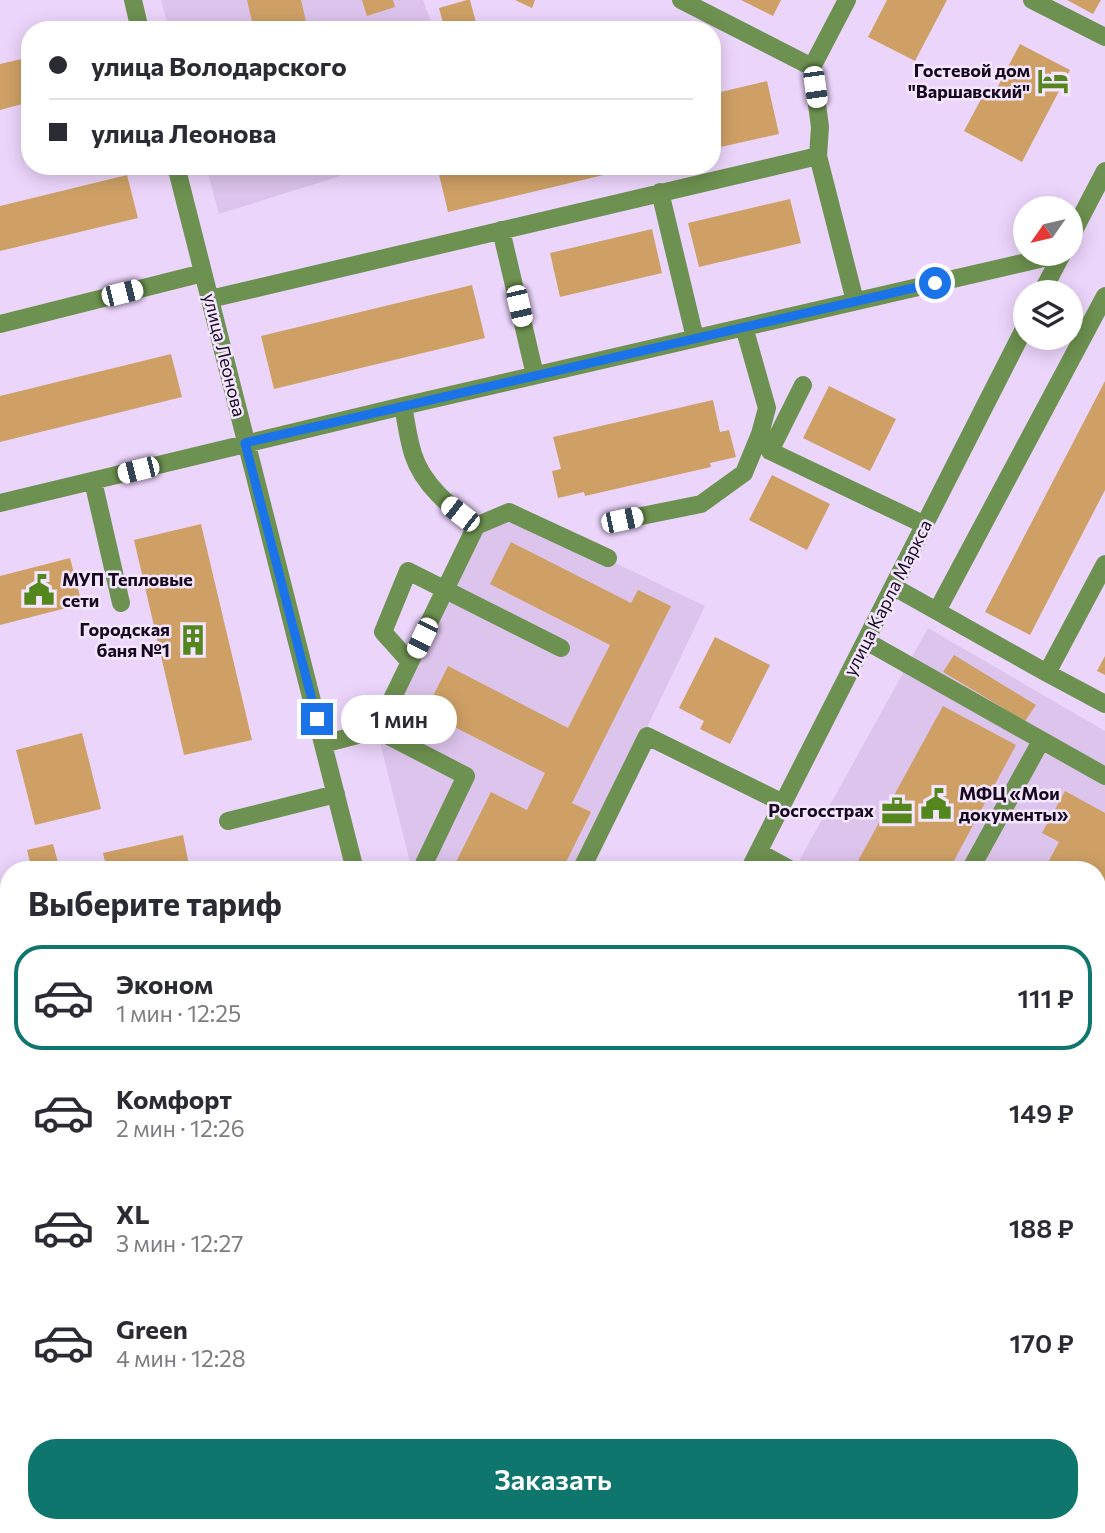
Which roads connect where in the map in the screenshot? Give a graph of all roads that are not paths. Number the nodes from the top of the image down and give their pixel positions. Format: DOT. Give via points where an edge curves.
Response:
graph roads {
  1 [pos="132,0"];
  2 [pos="681,0"];
  3 [pos="847,0"];
  4 [pos="1032,0"];
  5 [pos="138,21"];
  6 [pos="1105,37"];
  7 [pos="812,67"];
  8 [pos="818,156"];
  9 [pos="1105,171"];
  10 [pos="178,175"];
  11 [pos="660,192"];
  12 [pos="1083,213"];
  13 [pos="501,230"];
  14 [pos="1013,265"];
  15 [pos="203,273"];
  16 [pos="1105,296"];
  17 [pos="210,299"];
  18 [pos="855,301"];
  19 [pos="0,324"];
  20 [pos="744,327"];
  21 [pos="695,338"];
  22 [pos="1014,350"];
  23 [pos="535,375"];
  24 [pos="803,385"];
  25 [pos="402,406"];
  26 [pos="245,443"];
  27 [pos="93,481"];
  28 [pos="0,503"];
  29 [pos="622,520"];
  30 [pos="925,525"];
  31 [pos="476,526"];
  32 [pos="608,558"];
  33 [pos="1105,564"];
  34 [pos="894,587"];
  35 [pos="446,590"];
  36 [pos="121,603"];
  37 [pos="937,611"];
  38 [pos="866,640"];
  39 [pos="561,648"];
  40 [pos="410,662"];
  41 [pos="1047,673"];
  42 [pos="1105,704"];
  43 [pos="377,730"];
  44 [pos="1041,741"];
  45 [pos="323,744"];
  46 [pos="1105,776"];
  47 [pos="336,794"];
  48 [pos="783,803"];
  49 [pos="228,821"];
  50 [pos="758,852"];
  51 [pos="353,861"];
  52 [pos="425,861"];
  53 [pos="585,861"];
  54 [pos="753,861"];
  55 [pos="774,861"];
  56 [pos="975,861"];
  1 -- 5 [label="street"];
  2 -- 7 [label="street"];
  3 -- 7 [label="street"];
  4 -- 6 [label="street"];
  7 -- 8 [label="street" via="820,127"];
  8 -- 11 [label="street"];
  8 -- 18 [label="street"];
  9 -- 12 [label="street"];
  10 -- 15 [label="street, улица Леонова"];
  11 -- 13 [label="street"];
  11 -- 21 [label="street"];
  13 -- 17 [label="street"];
  13 -- 23 [label="street"];
  14 -- 18 [label="street"];
  15 -- 17 [label="street, улица Леонова"];
  15 -- 19 [label="street"];
  16 -- 37 [label="street"];
  17 -- 26 [label="street, улица Леонова"];
  18 -- 20 [label="street"];
  20 -- 21 [label="street"];
  20 -- 29 [label="street" via="767,408 744,473 701,503"];
  21 -- 23 [label="street"];
  22 -- 30 [label="street, улица Карла Маркса"];
  23 -- 25 [label="street"];
  24 -- 30 [label="street" via="770,451"];
  25 -- 26 [label="street"];
  25 -- 31 [label="street" via="413,456 426,480"];
  26 -- 27 [label="street"];
  26 -- 45 [label="street, улица Леонова"];
  27 -- 28 [label="street"];
  27 -- 36 [label="street"];
  30 -- 34 [label="street, улица Карла Маркса"];
  31 -- 32 [label="street" via="509,512"];
  31 -- 35 [label="street"];
  33 -- 41 [label="street"];
  34 -- 37 [label="street"];
  34 -- 38 [label="street, улица Карла Маркса"];
  35 -- 39 [label="street"];
  35 -- 40 [label="street"];
  35 -- 40 [label="street" via="408,570 383,632"];
  37 -- 41 [label="street"];
  38 -- 44 [label="street"];
  38 -- 48 [label="street, улица Карла Маркса"];
  40 -- 43 [label="street"];
  41 -- 42 [label="street"];
  43 -- 45 [label="street"];
  43 -- 52 [label="street" via="466,776"];
  44 -- 46 [label="street"];
  44 -- 56 [label="street"];
  45 -- 47 [label="street, улица Леонова"];
  47 -- 49 [label="street"];
  47 -- 51 [label="street, улица Леонова"];
  48 -- 50 [label="street, улица Карла Маркса"];
  48 -- 53 [label="street" via="647,736"];
  50 -- 54 [label="street, улица Карла Маркса"];
  50 -- 55 [label="street"];
}
